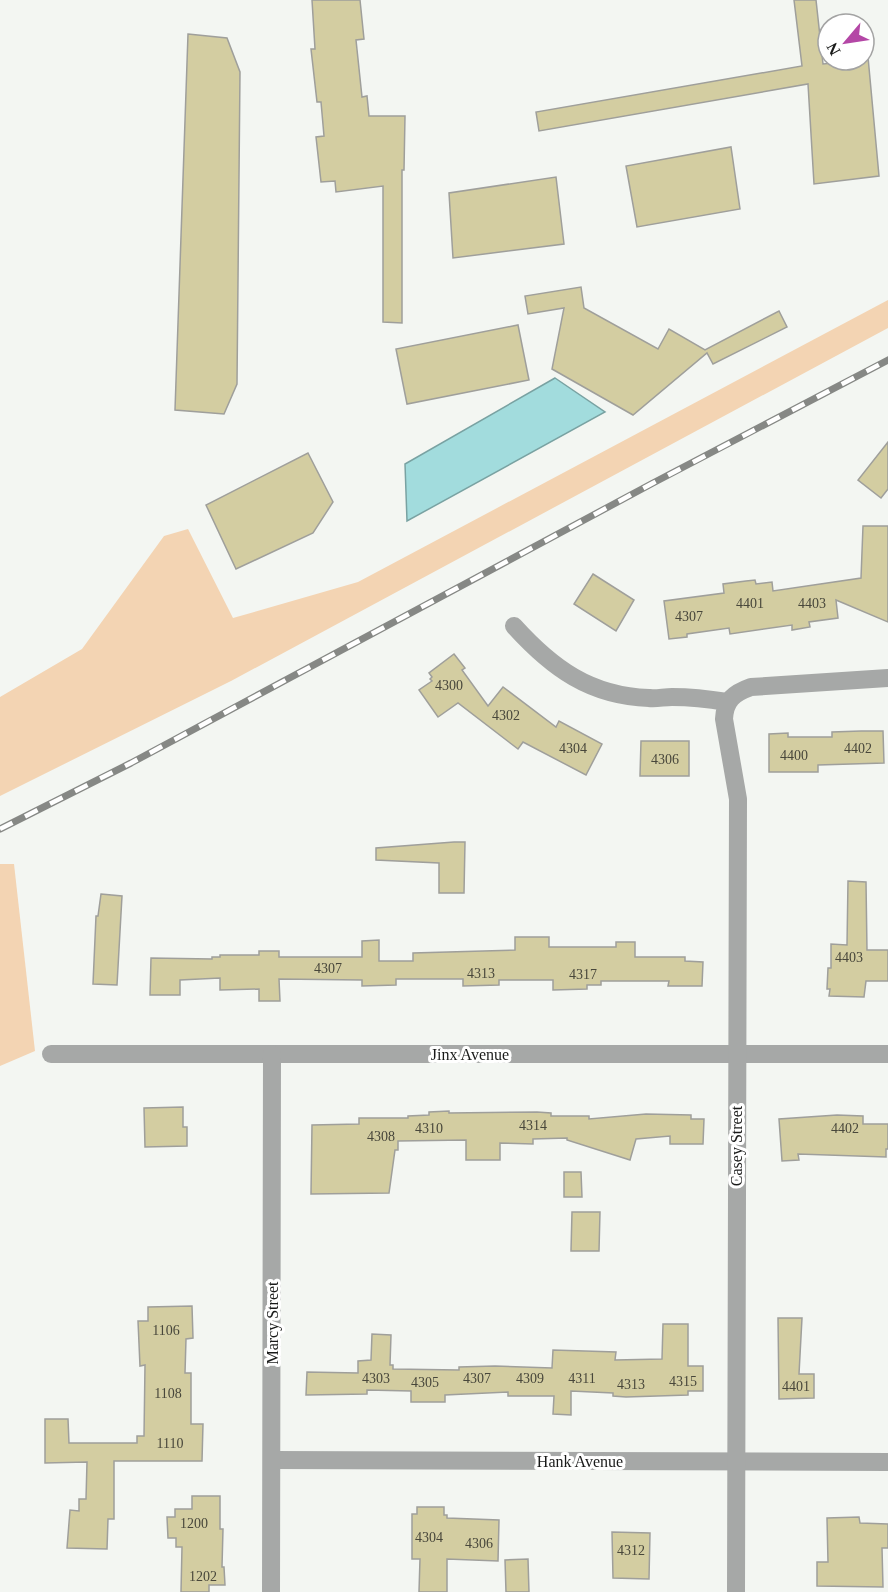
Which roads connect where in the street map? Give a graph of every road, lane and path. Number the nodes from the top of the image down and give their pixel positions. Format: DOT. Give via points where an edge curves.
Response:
graph roads {
  1 [pos="514,626"];
  2 [pos="888,678"];
  3 [pos="727,702"];
  4 [pos="51,1054"];
  5 [pos="272,1054"];
  6 [pos="736,1054"];
  7 [pos="888,1054"];
  8 [pos="272,1460"];
  9 [pos="736,1461"];
  10 [pos="888,1462"];
  11 [pos="271,1592"];
  12 [pos="736,1592"];
  1 -- 3 [label="street" via="555,666 598,688 651,699"];
  2 -- 3 [label="street" via="751,687"];
  3 -- 6 [label="street, Casey Street" via="724,719 738,799"];
  4 -- 5 [label="street, Jinx Avenue"];
  5 -- 6 [label="street, Jinx Avenue"];
  5 -- 8 [label="street, Marcy Street"];
  6 -- 7 [label="street, Jinx Avenue"];
  6 -- 9 [label="street, Casey Street"];
  8 -- 9 [label="street, Hank Avenue"];
  8 -- 11 [label="street, Marcy Street"];
  9 -- 10 [label="street, Hank Avenue"];
  9 -- 12 [label="street, Casey Street"];
}
